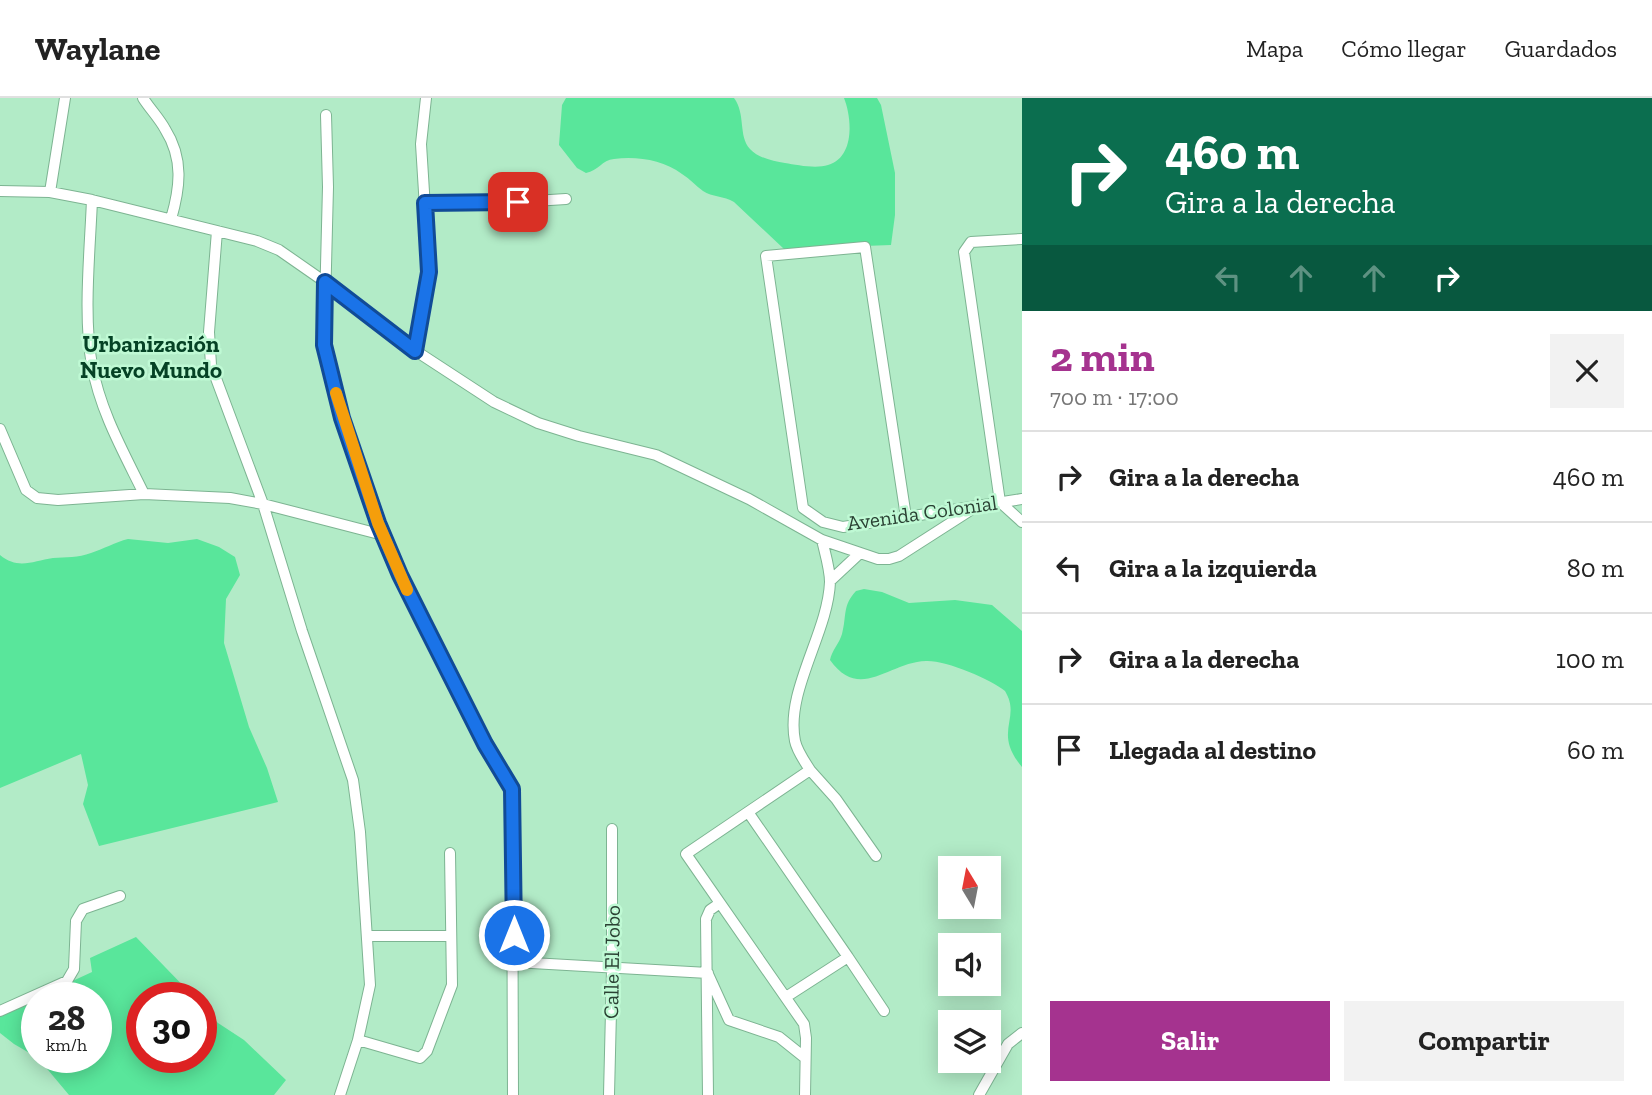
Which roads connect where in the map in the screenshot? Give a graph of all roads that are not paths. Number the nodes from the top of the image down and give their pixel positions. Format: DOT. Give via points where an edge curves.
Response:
graph roads {
  1 [pos="65,98"];
  2 [pos="158,98"];
  3 [pos="426,98"];
  4 [pos="144,99"];
  5 [pos="326,114"];
  6 [pos="0,191"];
  7 [pos="50,192"];
  8 [pos="566,199"];
  9 [pos="92,200"];
  10 [pos="425,203"];
  11 [pos="171,219"];
  12 [pos="217,231"];
  13 [pos="1022,239"];
  14 [pos="325,282"];
  15 [pos="415,351"];
  16 [pos="0,429"];
  17 [pos="144,494"];
  18 [pos="1022,499"];
  19 [pos="1000,502"];
  20 [pos="263,504"];
  21 [pos="977,506"];
  22 [pos="906,517"];
  23 [pos="1022,522"];
  24 [pos="383,535"];
  25 [pos="822,540"];
  26 [pos="860,553"];
  27 [pos="830,581"];
  28 [pos="810,770"];
  29 [pos="748,812"];
  30 [pos="612,829"];
  31 [pos="450,853"];
  32 [pos="876,856"];
  33 [pos="120,896"];
  34 [pos="720,903"];
  35 [pos="367,936"];
  36 [pos="450,936"];
  37 [pos="848,957"];
  38 [pos="514,961"];
  39 [pos="612,969"];
  40 [pos="708,973"];
  41 [pos="786,997"];
  42 [pos="0,1011"];
  43 [pos="884,1011"];
  44 [pos="1022,1033"];
  45 [pos="358,1040"];
  46 [pos="804,1057"];
  47 [pos="340,1095"];
  48 [pos="513,1095"];
  49 [pos="609,1095"];
  50 [pos="708,1095"];
  51 [pos="805,1095"];
  52 [pos="979,1095"];
  1 -- 7 [label="street"];
  2 -- 4 [label="street"];
  3 -- 10 [label="street" via="421,144"];
  4 -- 11 [label="street" via="166,130 177,156 179,191"];
  5 -- 14 [label="street"];
  6 -- 7 [label="street"];
  7 -- 9 [label="street"];
  8 -- 10 [label="street"];
  9 -- 11 [label="street"];
  9 -- 17 [label="street" via="88,334 92,365 99,395"];
  10 -- 15 [label="street" via="429,272"];
  11 -- 12 [label="street"];
  12 -- 14 [label="street" via="279,250"];
  12 -- 20 [label="street" via="209,331 211,365"];
  13 -- 19 [label="street" via="971,242 964,253"];
  14 -- 15 [label="street"];
  14 -- 24 [label="street" via="324,345 342,418"];
  15 -- 25 [label="street" via="494,402 538,423 656,455"];
  16 -- 17 [label="street" via="26,490 37,498"];
  17 -- 20 [label="street"];
  18 -- 19 [label="street, Avenida Colonial"];
  19 -- 21 [label="street, Avenida Colonial"];
  19 -- 23 [label="street"];
  20 -- 24 [label="street"];
  20 -- 35 [label="street" via="353,780"];
  21 -- 22 [label="street, Avenida Colonial"];
  21 -- 26 [label="street" via="899,556 878,559"];
  22 -- 22 [label="street, Avenida Colonial" via="843,527 823,522 803,508 766,256 865,247"];
  24 -- 38 [label="street" via="473,720 512,789"];
  25 -- 26 [label="street"];
  25 -- 27 [label="street"];
  26 -- 27 [label="street"];
  27 -- 28 [label="street" via="794,723 795,744"];
  28 -- 29 [label="street"];
  28 -- 32 [label="street"];
  29 -- 34 [label="street" via="686,854"];
  29 -- 37 [label="street"];
  30 -- 39 [label="street, Calle El Jobo"];
  31 -- 36 [label="street"];
  33 -- 42 [label="street" via="83,909 76,921 74,969 67,981"];
  34 -- 40 [label="street" via="710,909 706,919"];
  34 -- 41 [label="street"];
  35 -- 36 [label="street"];
  35 -- 45 [label="street" via="370,985"];
  36 -- 45 [label="street" via="452,985 424,1056"];
  37 -- 41 [label="street"];
  37 -- 43 [label="street"];
  38 -- 39 [label="street"];
  38 -- 48 [label="street"];
  39 -- 40 [label="street"];
  39 -- 49 [label="street, Calle El Jobo"];
  40 -- 46 [label="street" via="729,1020 779,1037"];
  40 -- 50 [label="street"];
  41 -- 46 [label="street" via="804,1024"];
  44 -- 52 [label="street" via="1008,1044"];
  45 -- 47 [label="street"];
  46 -- 51 [label="street"];
}
